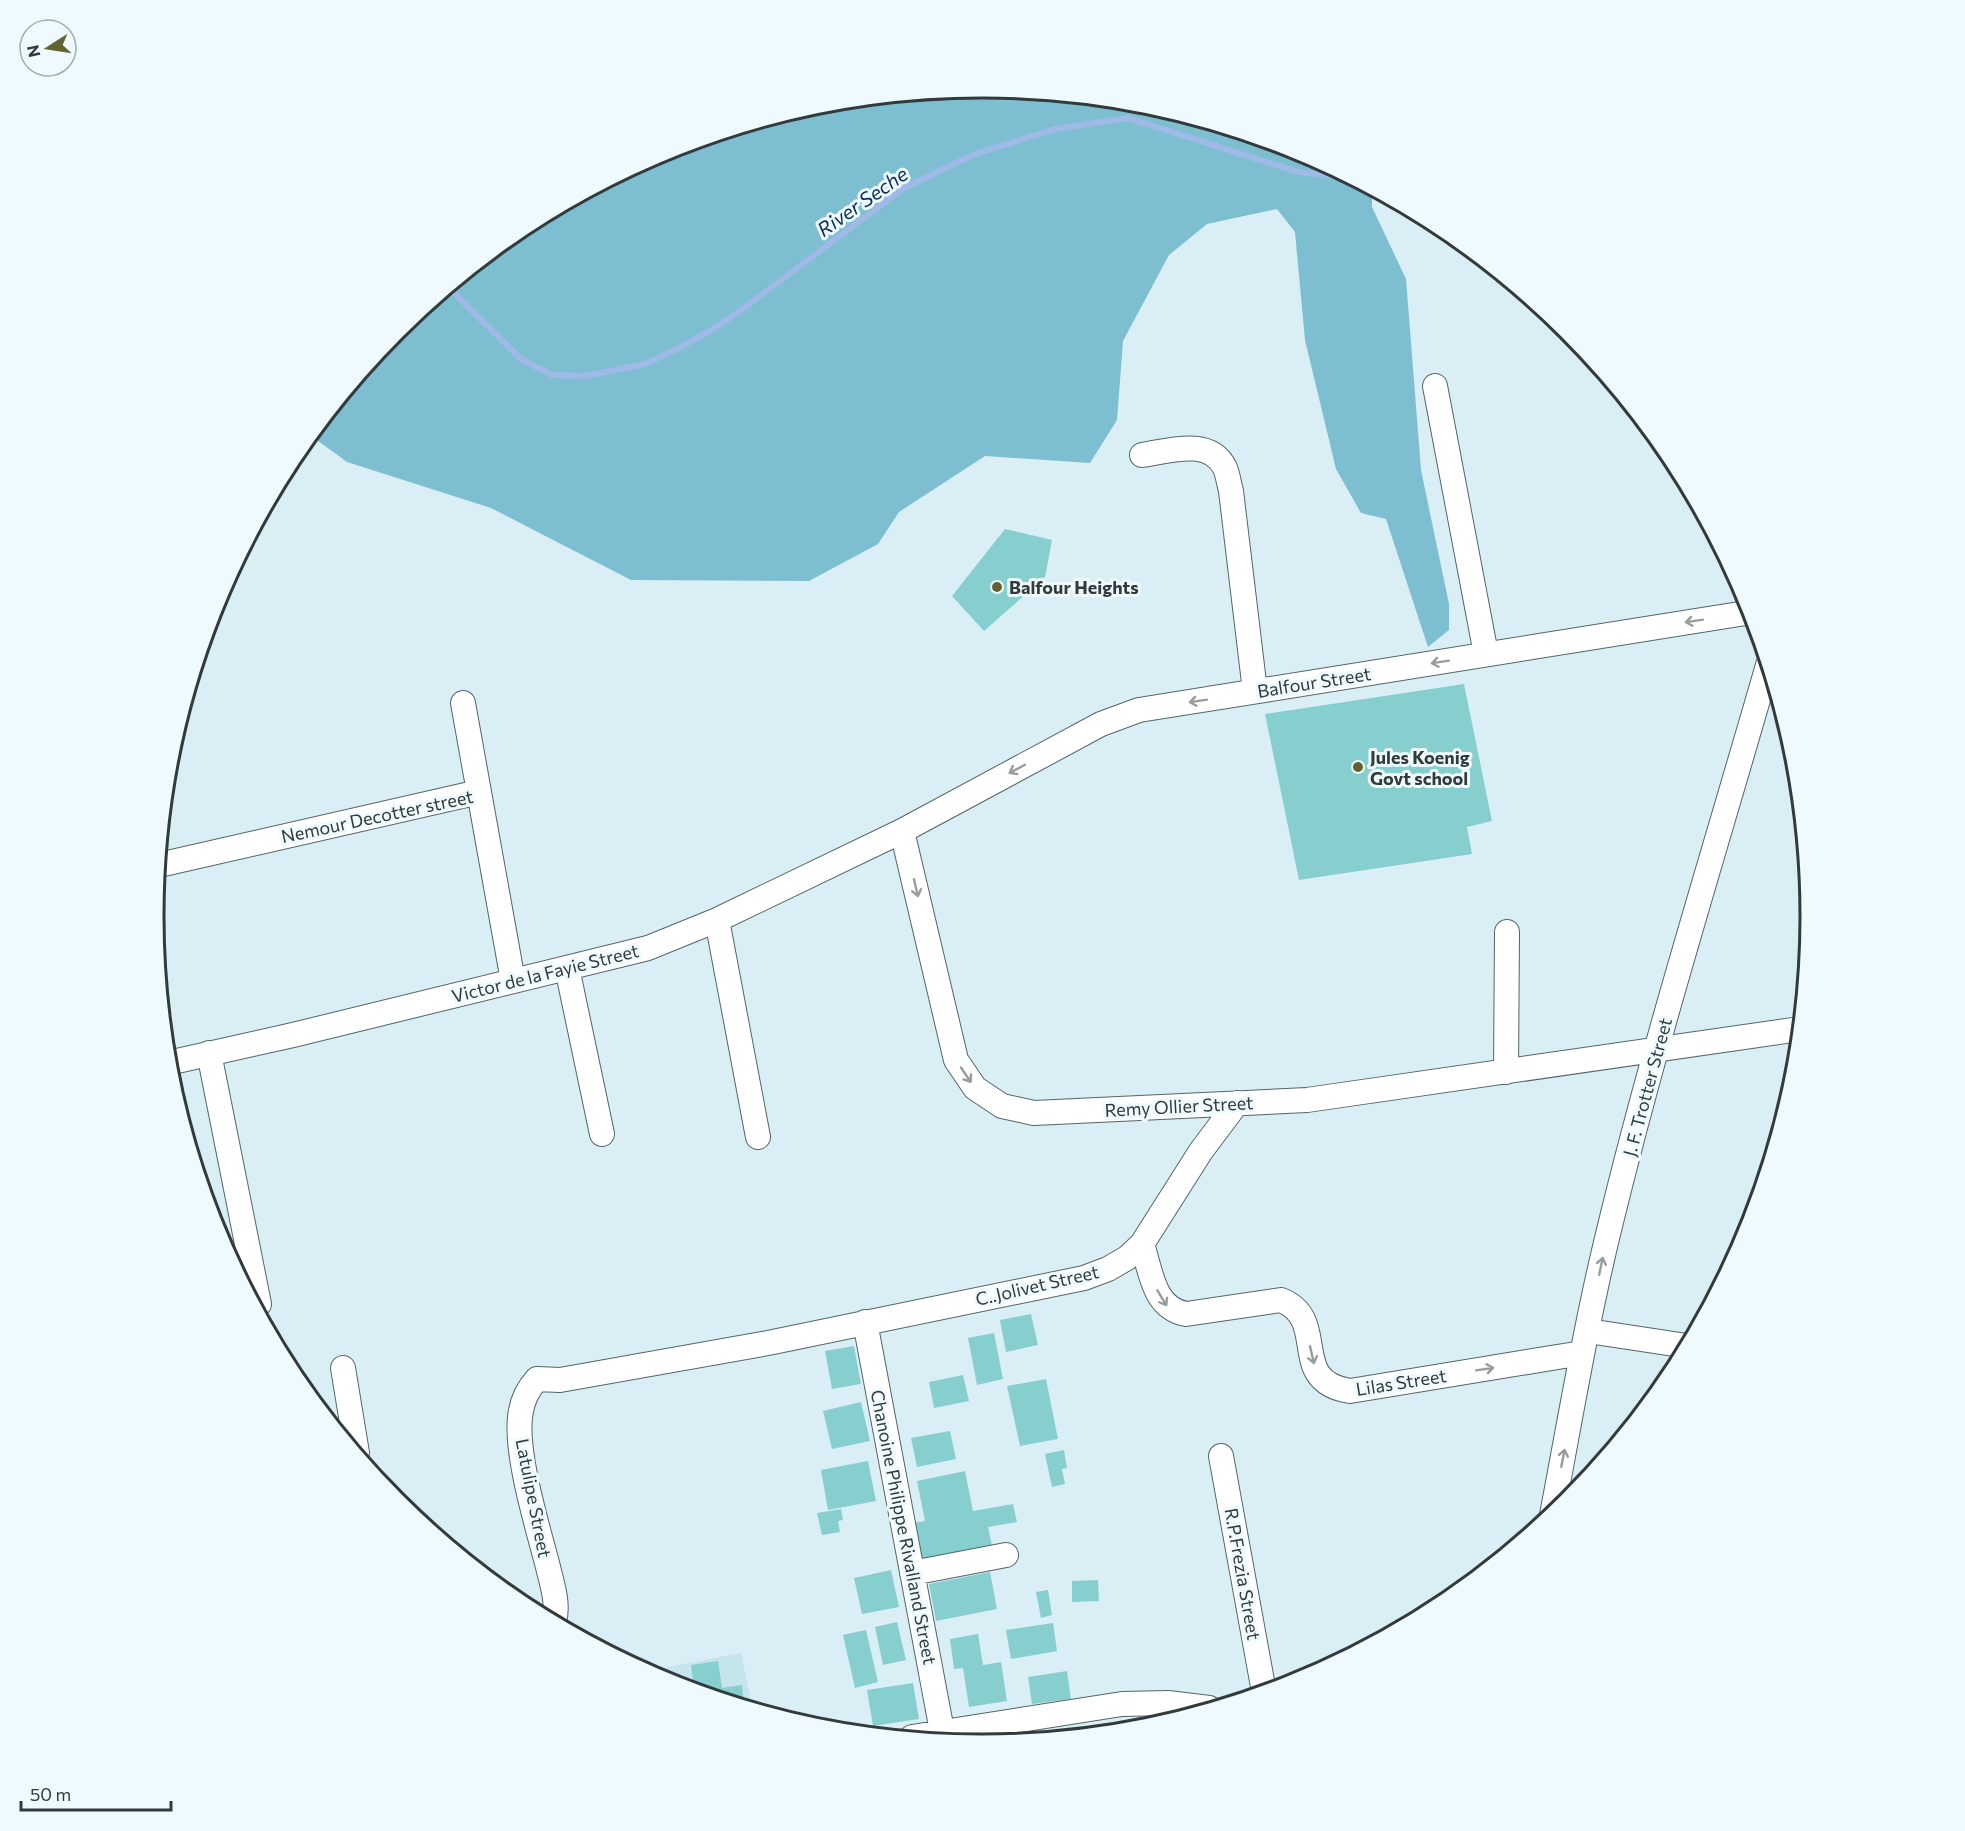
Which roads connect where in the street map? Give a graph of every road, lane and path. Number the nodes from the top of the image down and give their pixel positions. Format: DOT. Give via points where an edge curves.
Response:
graph roads {
  1 [pos="1435,386"];
  2 [pos="1142,455"];
  3 [pos="1742,614"];
  4 [pos="1486,654"];
  5 [pos="1765,677"];
  6 [pos="1255,691"];
  7 [pos="463,703"];
  8 [pos="479,792"];
  9 [pos="902,831"];
  10 [pos="166,863"];
  11 [pos="717,920"];
  12 [pos="1507,932"];
  13 [pos="567,968"];
  14 [pos="513,981"];
  15 [pos="1793,1030"];
  16 [pos="1656,1050"];
  17 [pos="209,1053"];
  18 [pos="178,1061"];
  19 [pos="1506,1072"];
  20 [pos="1236,1103"];
  21 [pos="602,1134"];
  22 [pos="758,1137"];
  23 [pos="1142,1244"];
  24 [pos="256,1291"];
  25 [pos="865,1322"];
  26 [pos="1585,1342"];
  27 [pos="1678,1346"];
  28 [pos="343,1368"];
  29 [pos="537,1379"];
  30 [pos="355,1439"];
  31 [pos="1221,1456"];
  32 [pos="1555,1500"];
  33 [pos="1006,1555"];
  34 [pos="912,1573"];
  35 [pos="554,1612"];
  36 [pos="1262,1683"];
  37 [pos="1194,1706"];
  38 [pos="942,1731"];
  39 [pos="936,1732"];
  1 -- 4 [label="street"];
  2 -- 6 [label="street" via="1195,448 1212,452 1225,467"];
  3 -- 4 [label="street, Balfour Street, one-way"];
  4 -- 6 [label="street, Balfour Street, one-way"];
  5 -- 16 [label="street, J. F. Trotter Street"];
  6 -- 9 [label="street, Balfour Street, one-way" via="1139,710 1101,724"];
  7 -- 8 [label="street"];
  8 -- 10 [label="street, Nemour Decotter street"];
  8 -- 14 [label="street, Nemour Decotter street"];
  9 -- 11 [label="street, Victor de la Fayie Street"];
  9 -- 20 [label="street, Remy Ollier Street, one-way" via="956,1060 975,1088 1002,1106 1034,1113"];
  11 -- 13 [label="street, Victor de la Fayie Street" via="648,948"];
  11 -- 22 [label="street"];
  12 -- 19 [label="street"];
  13 -- 14 [label="street, Victor de la Fayie Street"];
  13 -- 21 [label="street"];
  14 -- 17 [label="street, Victor de la Fayie Street"];
  15 -- 16 [label="street, Remy Ollier Street"];
  16 -- 19 [label="street, Remy Ollier Street"];
  26 -- 16 [label="street, J. F. Trotter Street, one-way" via="1609,1230"];
  17 -- 18 [label="street, Victor de la Fayie Street"];
  17 -- 24 [label="street"];
  19 -- 20 [label="street, Remy Ollier Street" via="1307,1100"];
  20 -- 23 [label="street, C..Jolivet Street"];
  23 -- 25 [label="street, C..Jolivet Street" via="1127,1258 1084,1278"];
  23 -- 26 [label="street, Lilas Street, one-way" via="1158,1296 1175,1312 1186,1314 1281,1300 1292,1305 1305,1324 1316,1371 1336,1389 1350,1391"];
  25 -- 29 [label="street, C..Jolivet Street" via="560,1380"];
  25 -- 34 [label="street, Chanoine Philippe Rivalland Street"];
  26 -- 27 [label="street"];
  32 -- 26 [label="street, J. F. Trotter Street, one-way"];
  28 -- 30 [label="street"];
  29 -- 35 [label="street, Latulipe Street" via="526,1391 520,1414 520,1445 555,1598"];
  31 -- 36 [label="street, R.P.Frezia Street"];
  33 -- 34 [label="street"];
  34 -- 38 [label="street, Chanoine Philippe Rivalland Street"];
  37 -- 38 [label="street" via="1122,1704"];
  38 -- 39 [label="street"];
}
